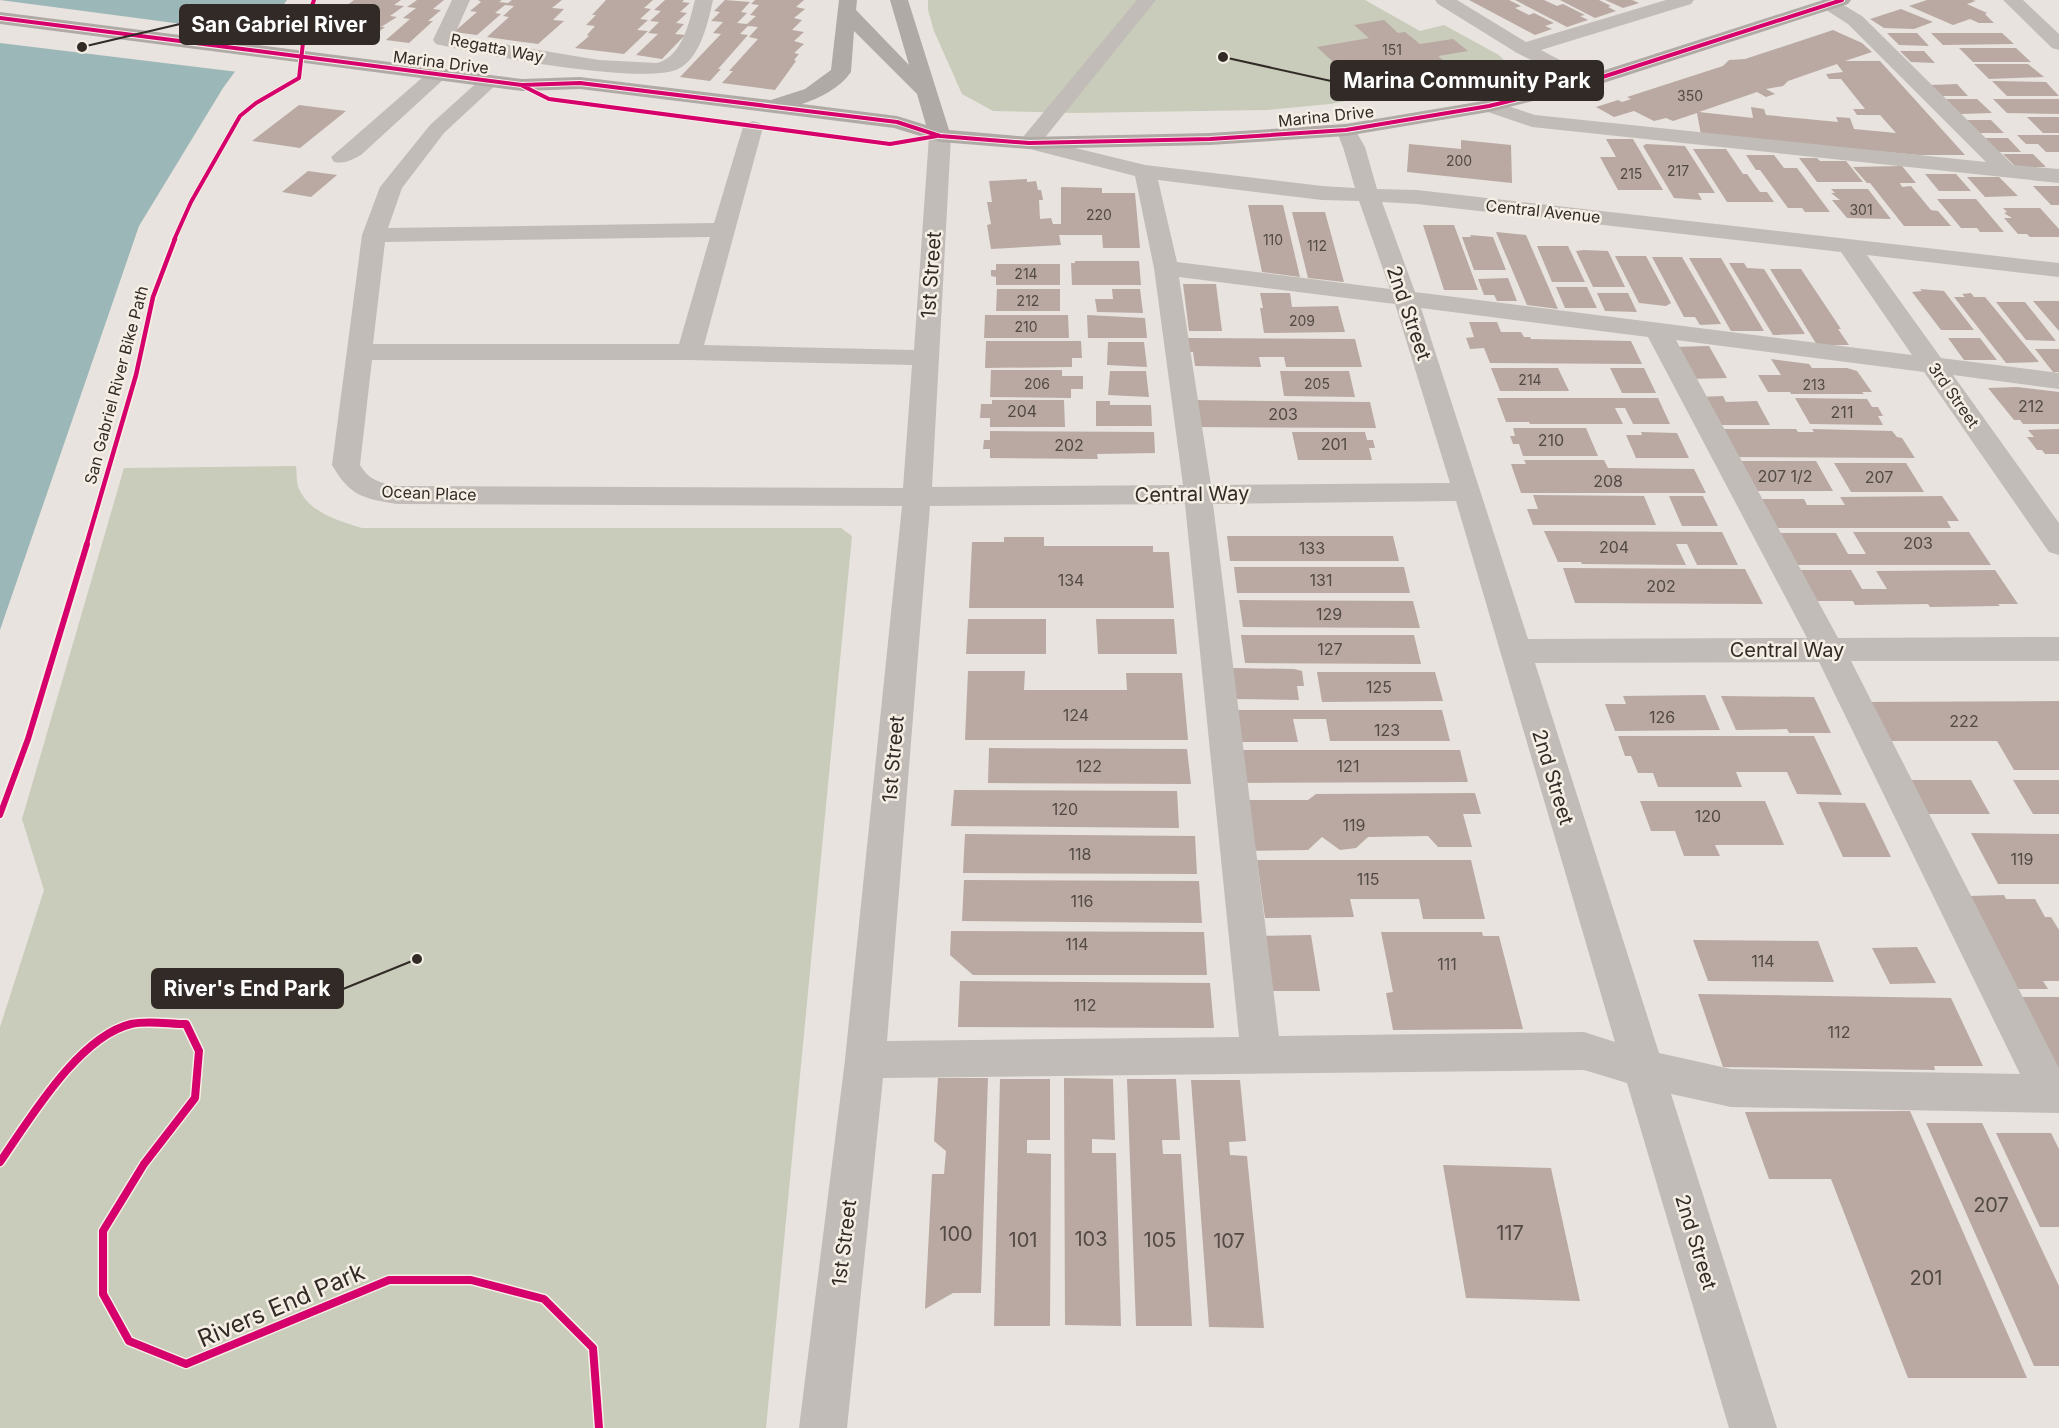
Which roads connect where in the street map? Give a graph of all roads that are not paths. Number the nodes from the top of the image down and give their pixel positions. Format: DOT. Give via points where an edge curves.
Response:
graph roads {
  1 [pos="461,0"];
  2 [pos="704,0"];
  3 [pos="899,0"];
  4 [pos="1147,0"];
  5 [pos="1444,0"];
  6 [pos="1685,0"];
  7 [pos="2012,0"];
  8 [pos="1835,2"];
  9 [pos="847,5"];
  10 [pos="0,18"];
  11 [pos="2059,45"];
  12 [pos="1524,49"];
  13 [pos="551,59"];
  14 [pos="438,75"];
  15 [pos="490,81"];
  16 [pos="1587,82"];
  17 [pos="522,86"];
  18 [pos="924,91"];
  19 [pos="1489,106"];
  20 [pos="760,117"];
  21 [pos="1346,130"];
  22 [pos="940,136"];
  23 [pos="1029,143"];
  24 [pos="342,157"];
  25 [pos="1145,172"];
  26 [pos="2008,172"];
  27 [pos="2059,176"];
  28 [pos="1368,195"];
  29 [pos="724,230"];
  30 [pos="374,235"];
  31 [pos="1848,245"];
  32 [pos="1166,268"];
  33 [pos="2059,270"];
  34 [pos="1405,297"];
  35 [pos="1657,329"];
  36 [pos="358,352"];
  37 [pos="689,352"];
  38 [pos="925,358"];
  39 [pos="1932,364"];
  40 [pos="2059,381"];
  41 [pos="1467,492"];
  42 [pos="1198,494"];
  43 [pos="917,497"];
  44 [pos="2059,545"];
  45 [pos="2059,649"];
  46 [pos="1829,650"];
  47 [pos="1515,651"];
  48 [pos="1261,1054"];
  49 [pos="865,1060"];
  50 [pos="1643,1069"];
  51 [pos="2055,1094"];
  52 [pos="824,1428"];
  53 [pos="1753,1428"];
  1 -- 13 [label="street, Regatta Way" via="443,40"];
  2 -- 13 [label="street" via="691,40 673,65 664,69"];
  3 -- 18 [label="main road, 1st Street"];
  4 -- 23 [label="street"];
  5 -- 12 [label="street"];
  6 -- 12 [label="street"];
  7 -- 11 [label="street"];
  8 -- 16 [label="main road, Marina Drive"];
  8 -- 26 [label="street"];
  9 -- 18 [label="main road, 1st Street" via="882,50"];
  9 -- 20 [label="main road" via="841,72 811,95"];
  10 -- 14 [label="main road, Marina Drive"];
  12 -- 16 [label="street"];
  13 -- 17 [label="street, Regatta Way"];
  14 -- 15 [label="main road, Marina Drive"];
  14 -- 24 [label="street"];
  15 -- 17 [label="main road, Marina Drive"];
  15 -- 30 [label="street, Ocean Place" via="437,129 391,187"];
  16 -- 19 [label="main road, Marina Drive"];
  17 -- 20 [label="main road, Marina Drive" via="549,99"];
  18 -- 22 [label="main road, 1st Street"];
  19 -- 21 [label="main road, Marina Drive"];
  19 -- 26 [label="street" via="1532,122"];
  20 -- 22 [label="main road, Marina Drive" via="890,144"];
  20 -- 29 [label="street"];
  21 -- 23 [label="main road, Marina Drive" via="1210,139"];
  21 -- 28 [label="street, 2nd Street"];
  22 -- 23 [label="main road, Marina Drive"];
  22 -- 38 [label="street, 1st Street"];
  23 -- 25 [label="street, Central Avenue"];
  25 -- 28 [label="street, Central Avenue"];
  25 -- 32 [label="street"];
  26 -- 27 [label="street"];
  28 -- 31 [label="street, Central Avenue" via="1428,198"];
  28 -- 34 [label="street, 2nd Street"];
  29 -- 30 [label="street"];
  29 -- 37 [label="street"];
  30 -- 36 [label="street, Ocean Place"];
  31 -- 33 [label="street, Central Avenue"];
  31 -- 39 [label="street, 3rd Street"];
  32 -- 34 [label="street"];
  32 -- 42 [label="street"];
  34 -- 35 [label="street"];
  34 -- 41 [label="street, 2nd Street"];
  35 -- 39 [label="street"];
  35 -- 46 [label="street"];
  36 -- 37 [label="street"];
  36 -- 43 [label="street, Ocean Place" via="346,465 354,481 371,491 397,495"];
  37 -- 38 [label="street"];
  38 -- 43 [label="street, 1st Street"];
  39 -- 40 [label="street"];
  39 -- 44 [label="street, 3rd Street"];
  41 -- 42 [label="street, Central Way"];
  41 -- 47 [label="street, 2nd Street"];
  42 -- 43 [label="street, Central Way"];
  42 -- 48 [label="street"];
  43 -- 49 [label="street, 1st Street"];
  45 -- 46 [label="street, Central Way"];
  46 -- 47 [label="street, Central Way"];
  46 -- 51 [label="street"];
  47 -- 50 [label="street, 2nd Street"];
  48 -- 49 [label="street"];
  48 -- 50 [label="street" via="1584,1051"];
  49 -- 52 [label="street, 1st Street"];
  50 -- 51 [label="street" via="1731,1088"];
  50 -- 53 [label="street, 2nd Street"];
}
